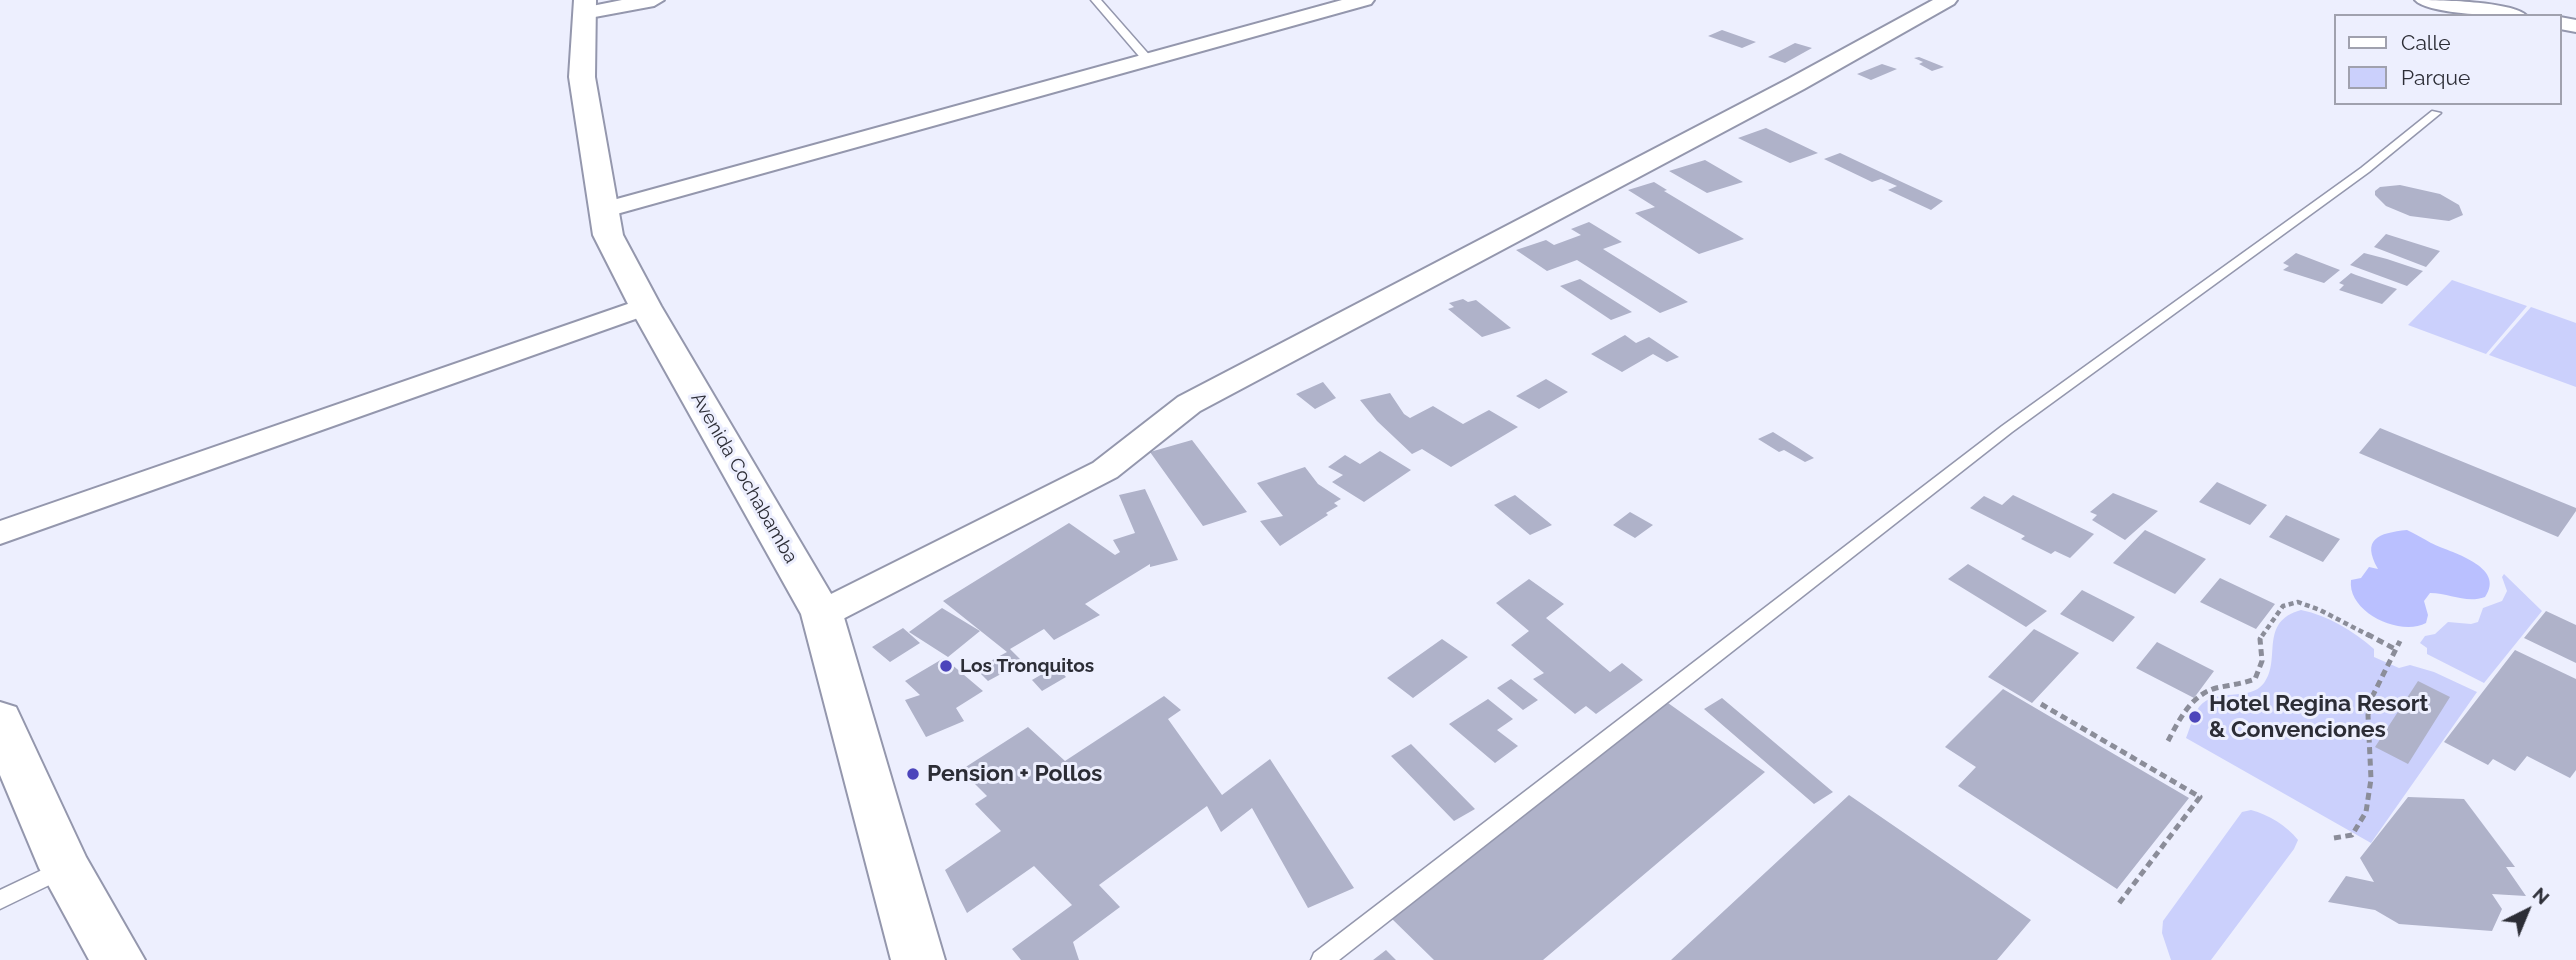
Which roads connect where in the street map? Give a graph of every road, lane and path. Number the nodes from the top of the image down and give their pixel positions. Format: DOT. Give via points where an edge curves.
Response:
graph roads {
  1 [pos="654,0"];
  2 [pos="1096,0"];
  3 [pos="1364,0"];
  4 [pos="1947,0"];
  5 [pos="2425,0"];
  6 [pos="2471,4"];
  7 [pos="584,7"];
  8 [pos="2509,14"];
  9 [pos="1148,60"];
  10 [pos="2436,113"];
  11 [pos="604,210"];
  12 [pos="645,306"];
  13 [pos="0,533"];
  14 [pos="822,614"];
  15 [pos="2400,641"];
  16 [pos="2395,649"];
  17 [pos="2041,704"];
  18 [pos="0,720"];
  19 [pos="2168,741"];
  20 [pos="2334,838"];
  21 [pos="65,868"];
  22 [pos="0,900"];
  23 [pos="2117,906"];
  24 [pos="118,960"];
  25 [pos="918,960"];
  26 [pos="1322,960"];
  1 -- 7 [label="street"];
  2 -- 9 [label="lane"];
  3 -- 9 [label="street"];
  4 -- 14 [label="street" via="1189,404 1105,470"];
  5 -- 6 [label="street"];
  6 -- 8 [label="street"];
  7 -- 11 [label="main road, Avenida Cochabamba" via="582,77"];
  9 -- 11 [label="street"];
  10 -- 26 [label="lane" via="2365,170 2007,429"];
  11 -- 12 [label="main road, Avenida Cochabamba" via="608,234"];
  12 -- 13 [label="street"];
  12 -- 14 [label="main road, Avenida Cochabamba"];
  14 -- 25 [label="main road, Avenida Cochabamba"];
  15 -- 16 [label="path"];
  16 -- 19 [label="path" via="2320,610 2298,602 2283,606 2260,639 2262,661 2255,679 2205,694 2187,707"];
  16 -- 20 [label="path" via="2368,715 2371,779 2366,811 2352,835"];
  17 -- 23 [label="path" via="2200,797"];
  18 -- 21 [label="main road"];
  21 -- 22 [label="lane"];
  21 -- 24 [label="main road"];
}
